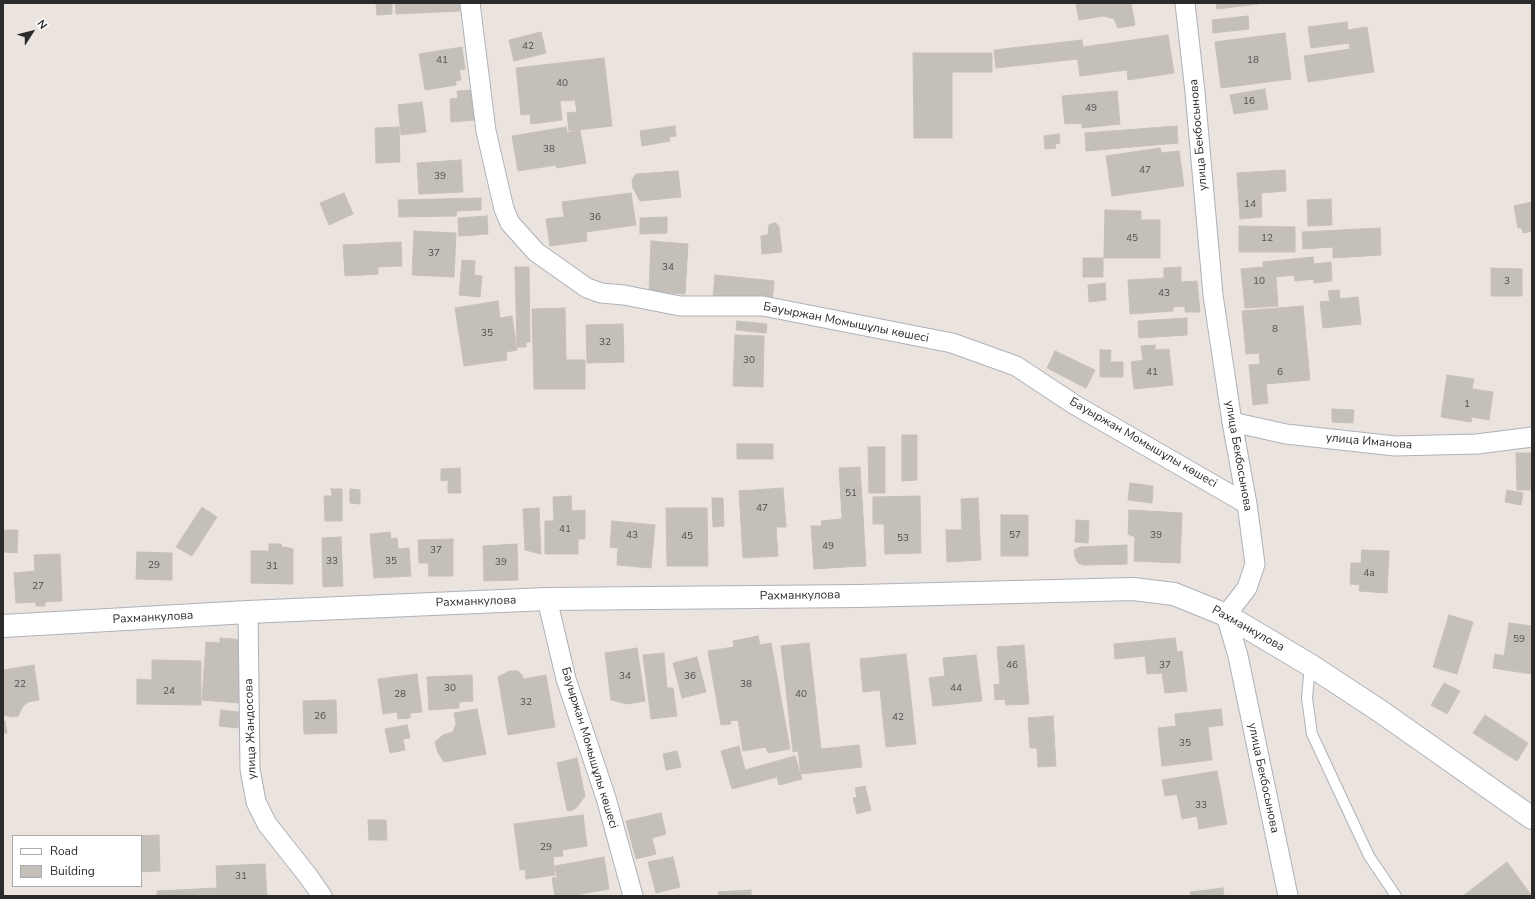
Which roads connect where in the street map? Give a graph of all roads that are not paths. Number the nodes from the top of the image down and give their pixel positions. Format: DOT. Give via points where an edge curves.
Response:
graph roads {
  1 [pos="470,3"];
  2 [pos="1184,3"];
  3 [pos="1232,422"];
  4 [pos="1532,438"];
  5 [pos="1247,504"];
  6 [pos="547,599"];
  7 [pos="248,612"];
  8 [pos="1226,615"];
  9 [pos="3,626"];
  10 [pos="1310,665"];
  11 [pos="1532,818"];
  12 [pos="322,896"];
  13 [pos="633,896"];
  14 [pos="1288,896"];
  15 [pos="1396,896"];
  1 -- 5 [label="street, Бауыржан Момышұлы көшесі" via="486,131 504,210 510,223 536,252 587,288 601,293 680,306 763,306 952,343 1016,366 1075,405"];
  2 -- 3 [label="street, улица Бекбосынова" via="1195,92 1213,295"];
  3 -- 4 [label="street, улица Иманова" via="1286,434 1395,446 1477,444"];
  3 -- 5 [label="street, улица Бекбосынова"];
  5 -- 8 [label="street, улица Бекбосынова" via="1256,564 1247,588"];
  6 -- 7 [label="street, Рахманкулова"];
  6 -- 8 [label="street, Рахманкулова" via="859,596 1134,589 1174,594"];
  6 -- 13 [label="street, Бауыржан Момышұлы көшесі" via="566,679 606,798"];
  7 -- 9 [label="street, Рахманкулова"];
  7 -- 12 [label="street, улица Жандосова" via="250,769 256,802 267,824"];
  8 -- 10 [label="street, Рахманкулова"];
  8 -- 14 [label="street, улица Бекбосынова" via="1238,656"];
  10 -- 11 [label="street, Рахманкулова"];
  10 -- 15 [label="lane" via="1307,698 1312,734 1369,856"];
}
